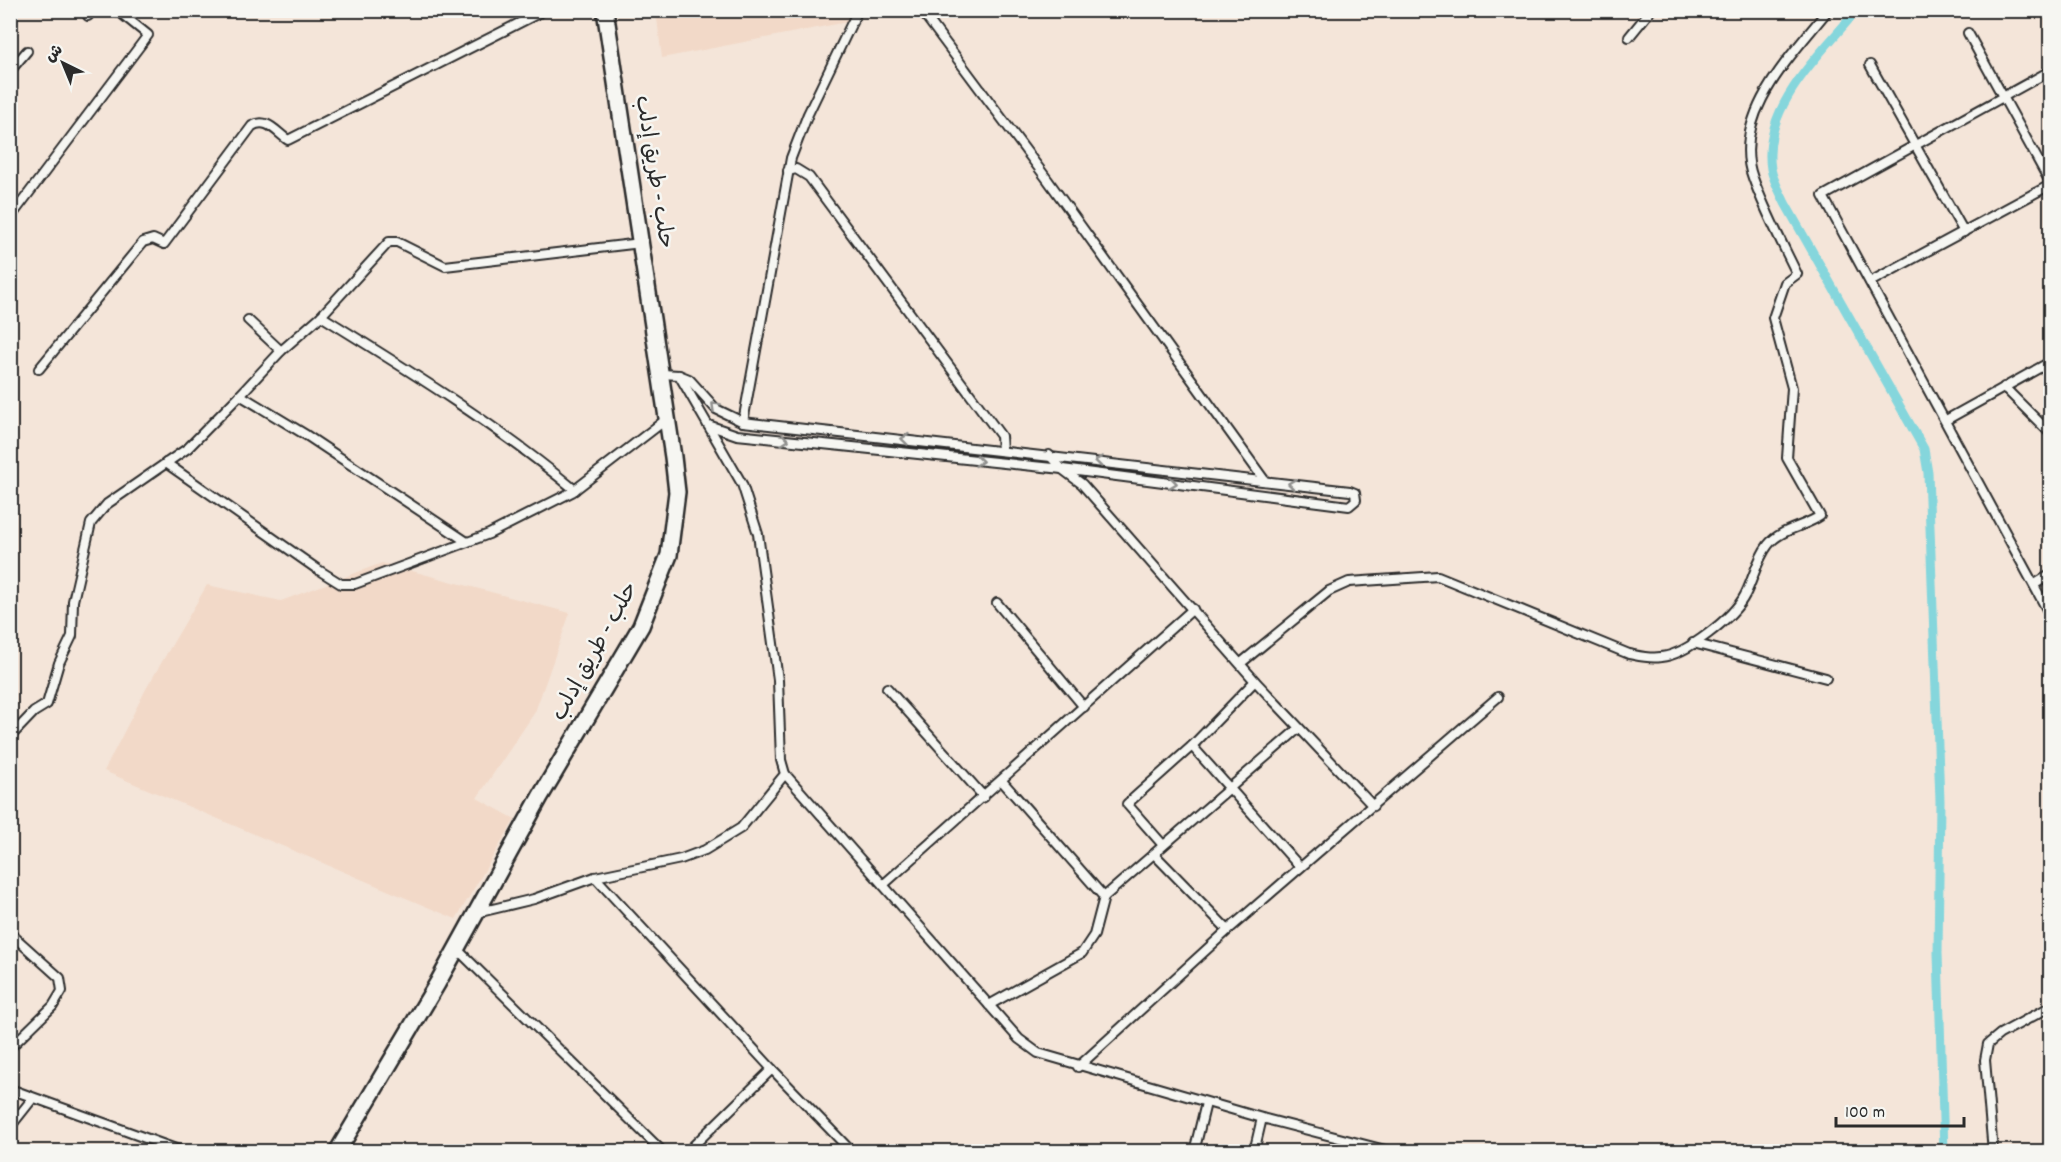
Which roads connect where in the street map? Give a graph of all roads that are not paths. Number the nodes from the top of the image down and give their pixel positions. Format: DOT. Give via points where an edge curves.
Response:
graph roads {
  1 [pos="117,10"];
  2 [pos="545,10"];
  3 [pos="605,10"];
  4 [pos="858,10"];
  5 [pos="921,10"];
  6 [pos="1651,10"];
  7 [pos="1828,10"];
  8 [pos="1968,33"];
  9 [pos="1629,37"];
  10 [pos="27,51"];
  11 [pos="1870,65"];
  12 [pos="10,71"];
  13 [pos="2050,71"];
  14 [pos="2003,97"];
  15 [pos="1915,145"];
  16 [pos="788,171"];
  17 [pos="2050,183"];
  18 [pos="10,218"];
  19 [pos="1964,232"];
  20 [pos="641,243"];
  21 [pos="1870,282"];
  22 [pos="321,316"];
  23 [pos="248,320"];
  24 [pos="281,351"];
  25 [pos="2050,362"];
  26 [pos="39,369"];
  27 [pos="662,374"];
  28 [pos="679,375"];
  29 [pos="2004,387"];
  30 [pos="240,395"];
  31 [pos="668,418"];
  32 [pos="1946,420"];
  33 [pos="743,422"];
  34 [pos="708,425"];
  35 [pos="2050,433"];
  36 [pos="1002,450"];
  37 [pos="1049,455"];
  38 [pos="166,463"];
  39 [pos="1062,469"];
  40 [pos="1265,481"];
  41 [pos="575,490"];
  42 [pos="466,542"];
  43 [pos="2050,576"];
  44 [pos="2035,584"];
  45 [pos="997,603"];
  46 [pos="1193,609"];
  47 [pos="2050,615"];
  48 [pos="1693,643"];
  49 [pos="1241,663"];
  50 [pos="1826,678"];
  51 [pos="1255,681"];
  52 [pos="887,688"];
  53 [pos="1498,697"];
  54 [pos="1084,707"];
  55 [pos="1299,728"];
  56 [pos="10,737"];
  57 [pos="1192,746"];
  58 [pos="785,774"];
  59 [pos="1002,782"];
  60 [pos="1230,788"];
  61 [pos="984,797"];
  62 [pos="1373,806"];
  63 [pos="1163,845"];
  64 [pos="1154,854"];
  65 [pos="1300,867"];
  66 [pos="596,877"];
  67 [pos="883,885"];
  68 [pos="1104,897"];
  69 [pos="476,913"];
  70 [pos="1228,930"];
  71 [pos="10,933"];
  72 [pos="457,948"];
  73 [pos="988,1005"];
  74 [pos="2050,1007"];
  75 [pos="10,1048"];
  76 [pos="1078,1066"];
  77 [pos="772,1069"];
  78 [pos="10,1089"];
  79 [pos="33,1098"];
  80 [pos="1206,1103"];
  81 [pos="1262,1118"];
  82 [pos="10,1126"];
  83 [pos="184,1152"];
  84 [pos="337,1152"];
  85 [pos="663,1152"];
  86 [pos="687,1152"];
  87 [pos="852,1152"];
  88 [pos="1194,1152"];
  89 [pos="1254,1152"];
  90 [pos="1393,1152"];
  91 [pos="1993,1152"];
  1 -- 18 [label="street" via="148,35"];
  2 -- 26 [label="street" via="288,140 267,123 252,126 164,244 153,239 143,242"];
  3 -- 20 [label="highway, حلب - طريق إدلب"];
  4 -- 16 [label="street" via="796,141"];
  5 -- 40 [label="street"];
  6 -- 9 [label="street"];
  7 -- 48 [label="street" via="1767,87 1748,134 1752,176 1797,274 1785,283 1773,318 1792,388 1787,458 1820,516 1808,525 1777,535 1767,546 1736,609"];
  8 -- 14 [label="street"];
  10 -- 12 [label="street"];
  11 -- 15 [label="street"];
  13 -- 14 [label="street"];
  14 -- 15 [label="street"];
  14 -- 17 [label="street"];
  15 -- 19 [label="street"];
  15 -- 21 [label="street" via="1823,196"];
  16 -- 33 [label="street"];
  16 -- 36 [label="street" via="796,169 809,177 1001,436"];
  17 -- 19 [label="street"];
  19 -- 21 [label="street"];
  20 -- 22 [label="street" via="446,266 397,242 389,242"];
  20 -- 27 [label="highway, حلب - طريق إدلب"];
  21 -- 32 [label="street"];
  22 -- 24 [label="street"];
  22 -- 41 [label="street" via="469,410"];
  23 -- 24 [label="street"];
  24 -- 30 [label="street"];
  25 -- 29 [label="street"];
  27 -- 28 [label="street"];
  27 -- 31 [label="highway, حلب - طريق إدلب"];
  33 -- 28 [label="street, one-way" via="721,412 689,379"];
  28 -- 34 [label="street"];
  29 -- 32 [label="street"];
  29 -- 35 [label="street"];
  30 -- 38 [label="street" via="188,448"];
  30 -- 42 [label="street"];
  31 -- 41 [label="street"];
  31 -- 69 [label="highway, حلب - طريق إدلب" via="677,492 675,524 657,589 641,626"];
  32 -- 44 [label="street"];
  36 -- 33 [label="street, one-way"];
  34 -- 39 [label="street, one-way" via="737,435"];
  34 -- 58 [label="street" via="742,484 758,534 778,680"];
  36 -- 37 [label="street"];
  37 -- 39 [label="street"];
  40 -- 37 [label="street, one-way"];
  38 -- 42 [label="street" via="341,584 355,584"];
  38 -- 56 [label="street" via="107,504 91,523 73,602 72,636 47,704"];
  39 -- 40 [label="street, one-way" via="1349,506 1356,500 1350,491"];
  39 -- 46 [label="street" via="1082,484"];
  41 -- 42 [label="street"];
  43 -- 44 [label="street"];
  44 -- 47 [label="street"];
  45 -- 54 [label="street"];
  46 -- 49 [label="street"];
  46 -- 54 [label="street"];
  48 -- 49 [label="street" via="1663,657 1629,654 1438,576 1349,582 1329,591"];
  48 -- 50 [label="street"];
  49 -- 51 [label="street"];
  51 -- 55 [label="street"];
  51 -- 57 [label="street"];
  52 -- 61 [label="street"];
  53 -- 62 [label="street"];
  54 -- 59 [label="street"];
  55 -- 60 [label="street"];
  55 -- 62 [label="street"];
  57 -- 60 [label="street"];
  57 -- 63 [label="street" via="1127,804"];
  58 -- 66 [label="street" via="741,828 724,840 681,859"];
  58 -- 67 [label="street"];
  59 -- 61 [label="street"];
  59 -- 68 [label="street"];
  60 -- 63 [label="street"];
  60 -- 65 [label="street"];
  61 -- 67 [label="street"];
  62 -- 65 [label="street"];
  63 -- 64 [label="street"];
  64 -- 68 [label="street"];
  64 -- 70 [label="street"];
  65 -- 70 [label="street"];
  66 -- 69 [label="street" via="534,899"];
  66 -- 77 [label="street"];
  67 -- 73 [label="street"];
  68 -- 73 [label="street" via="1094,935 1082,953"];
  69 -- 72 [label="highway, حلب - طريق إدلب"];
  70 -- 76 [label="street"];
  71 -- 75 [label="street" via="60,978 63,991"];
  72 -- 84 [label="highway, حلب - طريق إدلب"];
  72 -- 85 [label="street"];
  73 -- 76 [label="street" via="1019,1039 1038,1053"];
  74 -- 91 [label="street" via="1988,1044 1985,1060"];
  76 -- 80 [label="street"];
  77 -- 86 [label="street"];
  77 -- 87 [label="street"];
  78 -- 79 [label="street"];
  79 -- 82 [label="street"];
  79 -- 83 [label="street"];
  80 -- 81 [label="street"];
  80 -- 88 [label="street"];
  81 -- 89 [label="street"];
  81 -- 90 [label="street"];
}
